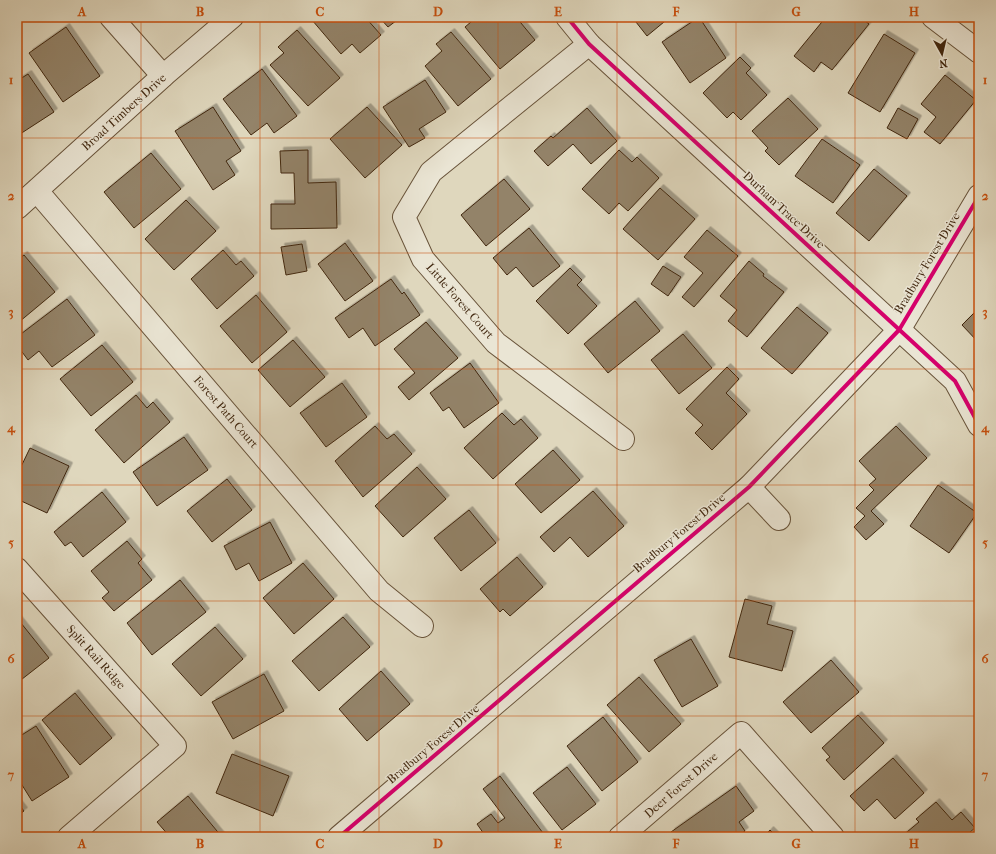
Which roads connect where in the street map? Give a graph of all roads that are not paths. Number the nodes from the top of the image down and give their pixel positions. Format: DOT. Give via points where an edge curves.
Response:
graph roads {
  1 [pos="111,17"];
  2 [pos="232,17"];
  3 [pos="567,17"];
  4 [pos="933,17"];
  5 [pos="589,44"];
  6 [pos="979,52"];
  7 [pos="163,76"];
  8 [pos="37,191"];
  9 [pos="979,196"];
  10 [pos="17,208"];
  11 [pos="899,330"];
  12 [pos="979,425"];
  13 [pos="623,439"];
  14 [pos="749,487"];
  15 [pos="779,519"];
  16 [pos="17,569"];
  17 [pos="422,626"];
  18 [pos="69,837"];
  19 [pos="339,837"];
  20 [pos="620,837"];
  21 [pos="833,837"];
  1 -- 7 [label="street"];
  2 -- 7 [label="street, Broad Timbers Drive"];
  3 -- 5 [label="street, Durham Trace Drive"];
  4 -- 6 [label="street"];
  5 -- 11 [label="street, Durham Trace Drive"];
  5 -- 13 [label="street, Little Forest Court" via="431,172 404,217 423,260 496,343"];
  7 -- 8 [label="street, Broad Timbers Drive"];
  8 -- 10 [label="street, Broad Timbers Drive"];
  8 -- 17 [label="street, Forest Path Court" via="379,591"];
  9 -- 11 [label="street, Bradbury Forest Drive"];
  11 -- 12 [label="street, Durham Trace Drive" via="955,382"];
  11 -- 14 [label="street, Bradbury Forest Drive"];
  14 -- 15 [label="street"];
  14 -- 19 [label="street, Bradbury Forest Drive"];
  16 -- 18 [label="street, Split Rail Ridge" via="175,746"];
  20 -- 21 [label="street, Deer Forest Drive" via="741,733"];
}
